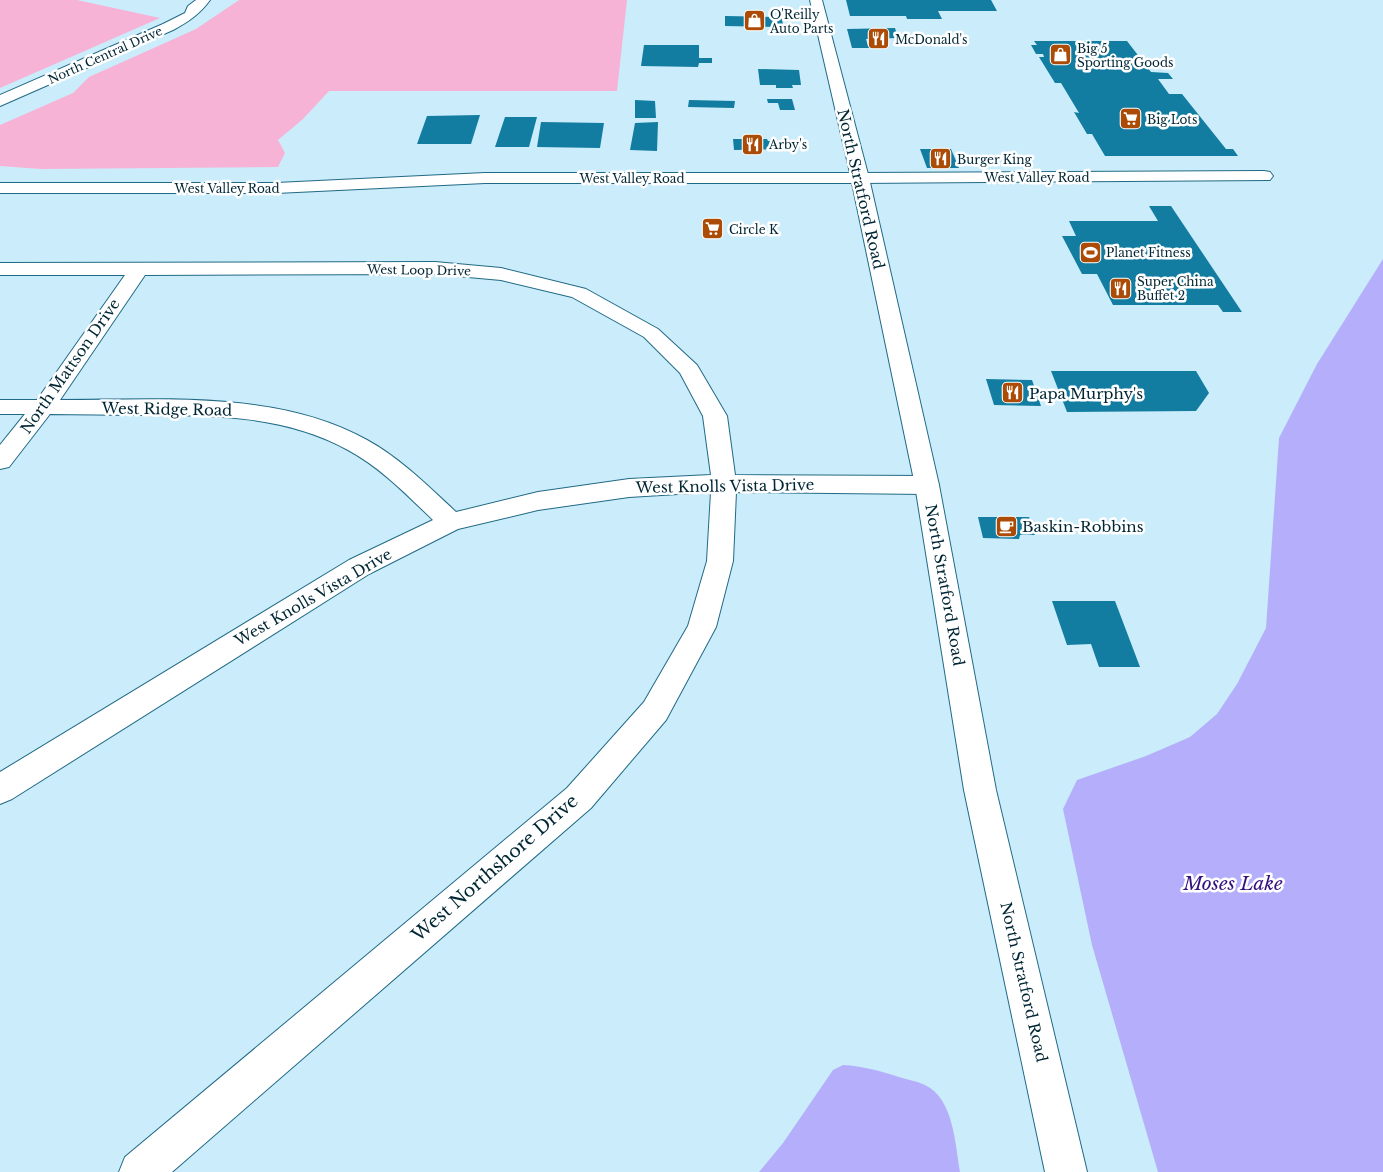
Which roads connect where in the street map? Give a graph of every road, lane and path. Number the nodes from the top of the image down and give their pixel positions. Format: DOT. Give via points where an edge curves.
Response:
graph roads {
  1 [pos="816,0"];
  2 [pos="210,3"];
  3 [pos="0,101"];
  4 [pos="1264,176"];
  5 [pos="860,178"];
  6 [pos="0,188"];
  7 [pos="0,269"];
  8 [pos="138,270"];
  9 [pos="0,407"];
  10 [pos="44,407"];
  11 [pos="0,461"];
  12 [pos="724,483"];
  13 [pos="927,484"];
  14 [pos="451,522"];
  15 [pos="0,789"];
  16 [pos="140,1172"];
  17 [pos="1066,1172"];
  1 -- 5 [label="street, North Stratford Road"];
  2 -- 3 [label="street, North Central Drive" via="208,11 190,15"];
  4 -- 5 [label="street, West Valley Road"];
  5 -- 6 [label="street, West Valley Road" via="485,178 276,188"];
  5 -- 13 [label="street, North Stratford Road"];
  7 -- 8 [label="street, West Loop Drive"];
  8 -- 10 [label="street, North Mattson Drive"];
  8 -- 12 [label="street, West Loop Drive" via="435,268 501,274 579,293 651,333 690,370 715,416"];
  9 -- 10 [label="street, West Ridge Road"];
  10 -- 11 [label="street, North Mattson Drive"];
  10 -- 14 [label="street, West Ridge Road" via="226,408 323,428 358,445 411,485"];
  12 -- 13 [label="street, West Knolls Vista Drive"];
  12 -- 14 [label="street, West Knolls Vista Drive" via="611,490 538,501"];
  12 -- 16 [label="street, West Northshore Drive" via="720,562 702,627 655,711 579,798"];
  13 -- 17 [label="street, North Stratford Road" via="980,790"];
  14 -- 15 [label="street, West Knolls Vista Drive" via="359,567"];
}
